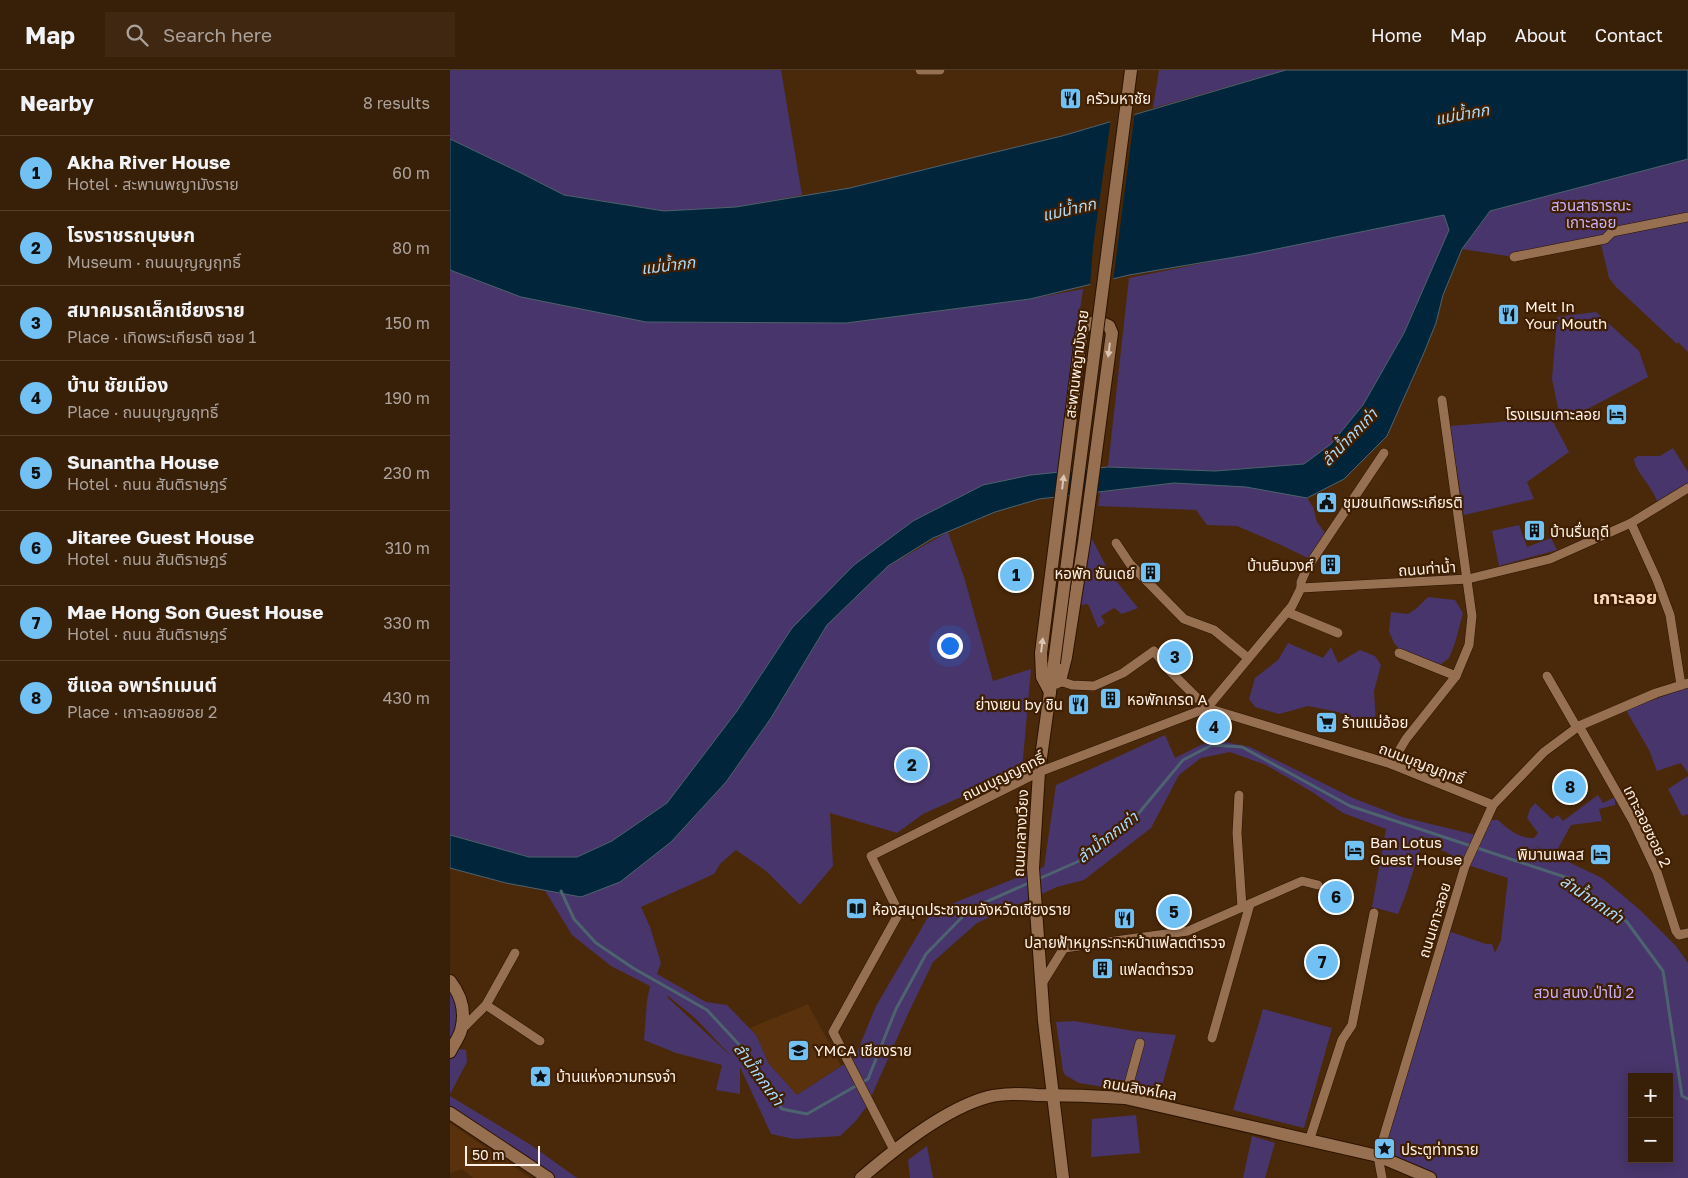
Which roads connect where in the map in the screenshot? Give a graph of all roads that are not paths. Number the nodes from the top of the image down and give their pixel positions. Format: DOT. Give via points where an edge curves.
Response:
graph roads {
  1 [pos="920,70"];
  2 [pos="940,70"];
  3 [pos="1132,70"];
  4 [pos="1688,217"];
  5 [pos="1514,257"];
  6 [pos="1442,400"];
  7 [pos="1384,453"];
  8 [pos="1688,488"];
  9 [pos="1631,523"];
  10 [pos="1116,543"];
  11 [pos="1468,578"];
  12 [pos="1301,588"];
  13 [pos="1287,612"];
  14 [pos="1338,633"];
  15 [pos="1399,653"];
  16 [pos="1248,658"];
  17 [pos="1054,663"];
  18 [pos="1456,676"];
  19 [pos="1546,676"];
  20 [pos="1060,682"];
  21 [pos="1684,684"];
  22 [pos="1050,692"];
  23 [pos="1207,708"];
  24 [pos="1578,727"];
  25 [pos="1391,764"];
  26 [pos="1039,772"];
  27 [pos="1239,795"];
  28 [pos="1493,806"];
  29 [pos="1318,885"];
  30 [pos="1246,906"];
  31 [pos="1374,913"];
  32 [pos="1688,933"];
  33 [pos="515,953"];
  34 [pos="450,981"];
  35 [pos="1041,986"];
  36 [pos="486,1005"];
  37 [pos="461,1030"];
  38 [pos="1212,1038"];
  39 [pos="540,1042"];
  40 [pos="1140,1043"];
  41 [pos="450,1052"];
  42 [pos="1053,1095"];
  43 [pos="1125,1098"];
  44 [pos="450,1113"];
  45 [pos="1309,1140"];
  46 [pos="894,1150"];
  47 [pos="1378,1156"];
  48 [pos="548,1178"];
  49 [pos="860,1178"];
  50 [pos="1063,1178"];
  51 [pos="1382,1178"];
  52 [pos="1430,1178"];
  1 -- 2 [label="street"];
  3 -- 17 [label="main road, สะพานพญามังราย, bridge"];
  4 -- 5 [label="street" via="1612,232 1605,239"];
  6 -- 11 [label="street"];
  7 -- 12 [label="street" via="1306,568"];
  8 -- 9 [label="street, ถนนท่าน้ำ"];
  9 -- 11 [label="street, ถนนท่าน้ำ" via="1550,559"];
  9 -- 21 [label="street" via="1670,614"];
  10 -- 16 [label="street" via="1130,564 1184,619 1214,630"];
  11 -- 12 [label="street, ถนนท่าน้ำ"];
  11 -- 18 [label="street" via="1472,616 1470,645"];
  12 -- 13 [label="street"];
  13 -- 14 [label="street"];
  13 -- 16 [label="street"];
  15 -- 18 [label="street"];
  16 -- 23 [label="street"];
  17 -- 22 [label="main road, ถนนกลางเวียง"];
  18 -- 25 [label="street" via="1406,739"];
  19 -- 24 [label="street"];
  20 -- 22 [label="street"];
  22 -- 20 [label="main road, one-way" via="1042,677 1041,653 1082,330 1097,322 1108,326 1112,333 1090,499"];
  20 -- 23 [label="street" via="1094,686 1123,673 1154,651"];
  21 -- 24 [label="street, ถนนเกาะลอย"];
  22 -- 26 [label="main road, ถนนกลางเวียง"];
  23 -- 25 [label="street, ถนนบุญญฤทธิ์"];
  23 -- 26 [label="street, ถนนบุญญฤทธิ์"];
  24 -- 28 [label="street, ถนนเกาะลอย" via="1544,752"];
  24 -- 32 [label="street, เกาะลอยซอย 2" via="1633,821 1657,872 1676,931 1680,935"];
  25 -- 28 [label="street, ถนนบุญญฤทธิ์"];
  26 -- 35 [label="main road, ถนนกลางเวียง" via="1033,868"];
  26 -- 46 [label="street, ถนนบุญญฤทธิ์" via="871,856 899,913 833,1032"];
  27 -- 30 [label="street" via="1237,833"];
  28 -- 47 [label="street, ถนนเกาะลอย" via="1465,866"];
  29 -- 30 [label="street" via="1302,882"];
  30 -- 35 [label="street" via="1188,931 1064,948"];
  30 -- 38 [label="street"];
  31 -- 45 [label="street" via="1352,1025 1342,1040"];
  33 -- 36 [label="street"];
  34 -- 37 [label="main road" via="460,996 463,1010"];
  35 -- 42 [label="main road, ถนนกลางเวียง"];
  36 -- 37 [label="street"];
  36 -- 39 [label="street"];
  37 -- 41 [label="main road"];
  40 -- 43 [label="street"];
  42 -- 43 [label="main road, ถนนสิงหไคล"];
  42 -- 46 [label="main road, ถนนสิงหไคล" via="990,1096 955,1110"];
  42 -- 50 [label="main road, ถนนกลางเวียง"];
  43 -- 45 [label="main road, ถนนสิงหไคล"];
  44 -- 48 [label="main road"];
  45 -- 47 [label="main road, ถนนสิงหไคล"];
  46 -- 49 [label="main road, ถนนสิงหไคล"];
  47 -- 51 [label="street"];
  47 -- 52 [label="main road, ถนนสิงหไคล"];
}
